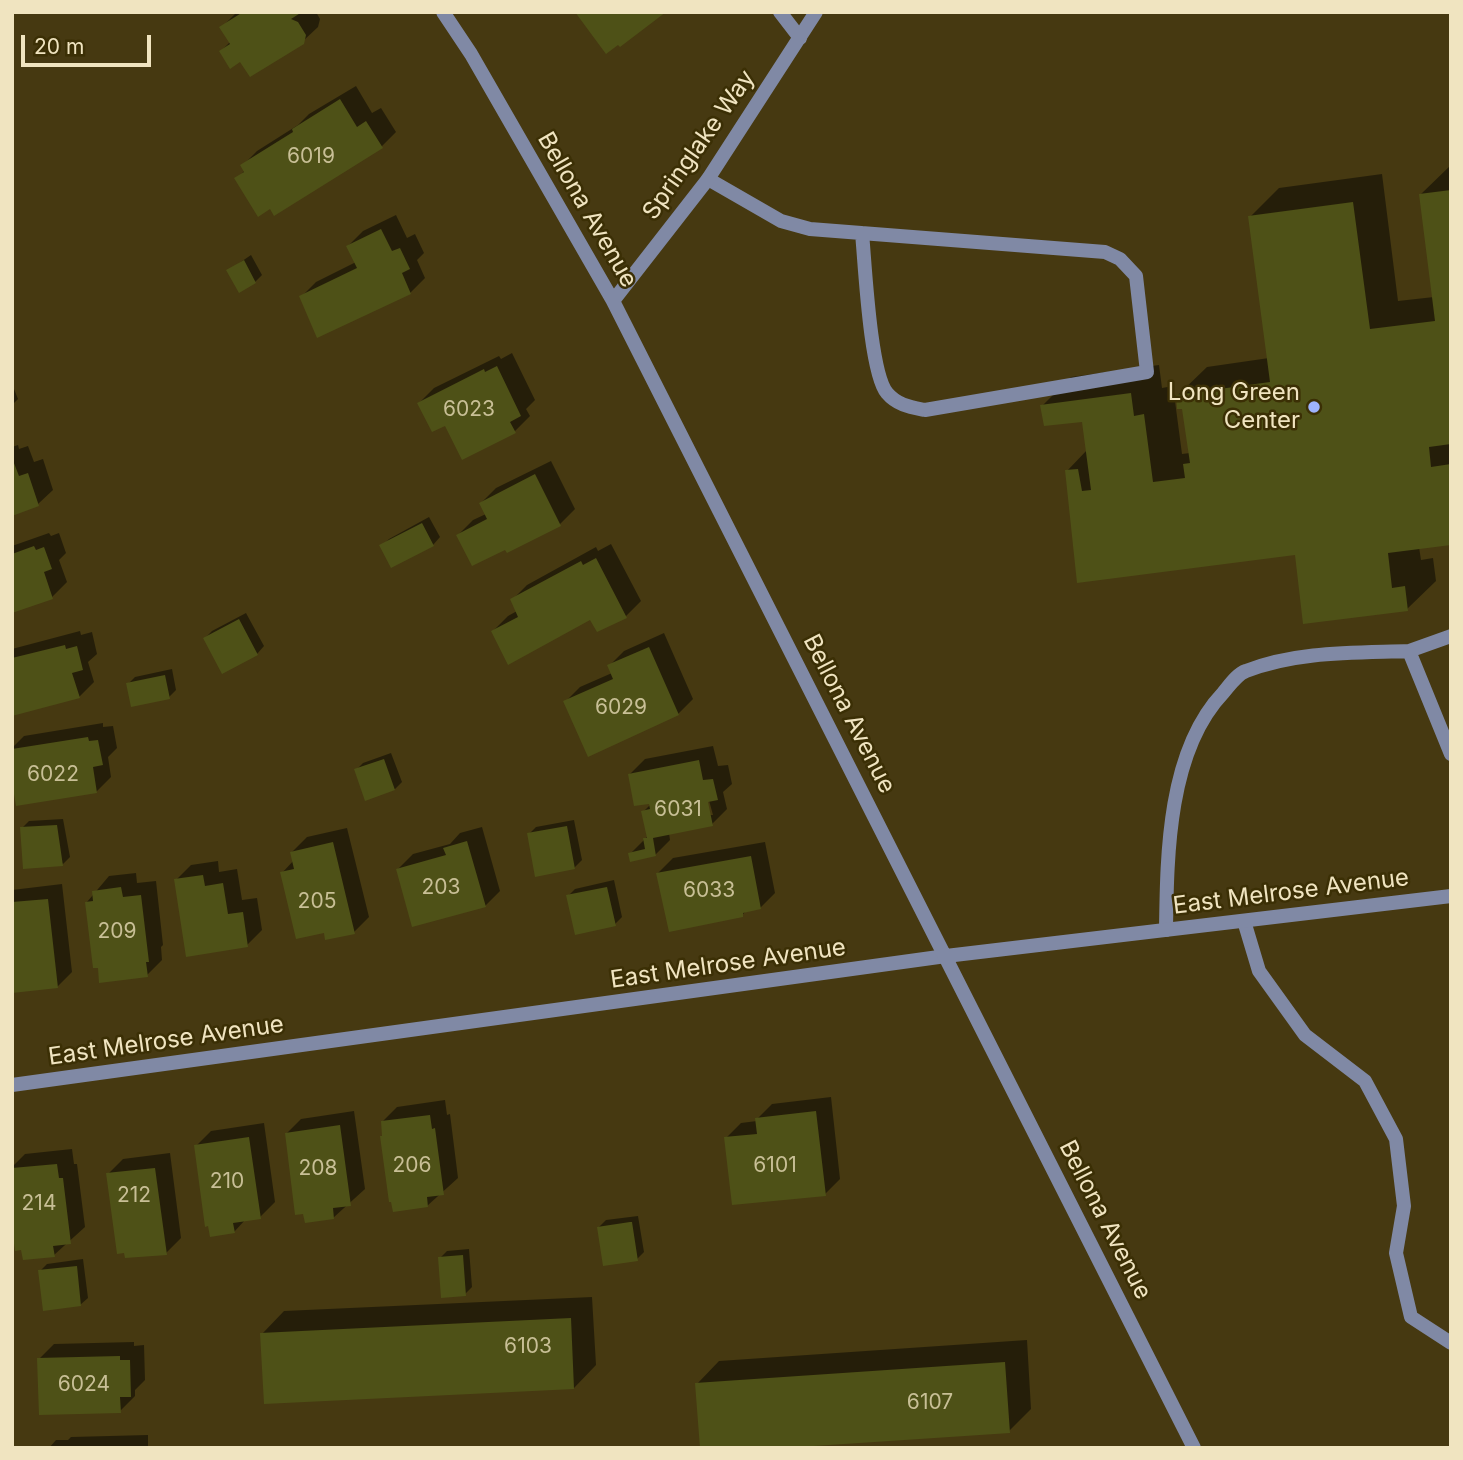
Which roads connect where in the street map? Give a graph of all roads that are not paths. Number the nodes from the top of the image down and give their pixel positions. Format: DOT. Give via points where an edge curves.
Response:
graph roads {
  1 [pos="443,12"];
  2 [pos="780,12"];
  3 [pos="816,12"];
  4 [pos="800,38"];
  5 [pos="708,179"];
  6 [pos="862,233"];
  7 [pos="613,301"];
  8 [pos="1451,636"];
  9 [pos="1409,651"];
  10 [pos="1451,754"];
  11 [pos="1451,896"];
  12 [pos="1244,921"];
  13 [pos="1166,930"];
  14 [pos="946,956"];
  15 [pos="12,1085"];
  16 [pos="1451,1343"];
  17 [pos="1194,1448"];
  1 -- 7 [label="street, Bellona Avenue"];
  2 -- 4 [label="street"];
  3 -- 4 [label="street, Springlake Way"];
  4 -- 5 [label="street, Springlake Way"];
  5 -- 6 [label="street" via="782,221 810,229"];
  5 -- 7 [label="street, Springlake Way"];
  6 -- 6 [label="street" via="1105,252 1120,259 1136,276 1147,372 925,410 903,406 886,392 876,370"];
  7 -- 14 [label="street, Bellona Avenue"];
  8 -- 9 [label="street"];
  9 -- 10 [label="street"];
  9 -- 13 [label="street" via="1299,656 1242,672 1206,710 1180,775 1167,853"];
  11 -- 12 [label="street, East Melrose Avenue"];
  12 -- 13 [label="street, East Melrose Avenue"];
  12 -- 16 [label="street" via="1259,971 1305,1035 1365,1081 1396,1139 1404,1206 1396,1253 1411,1317"];
  13 -- 14 [label="street, East Melrose Avenue"];
  14 -- 15 [label="street, East Melrose Avenue"];
  14 -- 17 [label="street, Bellona Avenue"];
}
